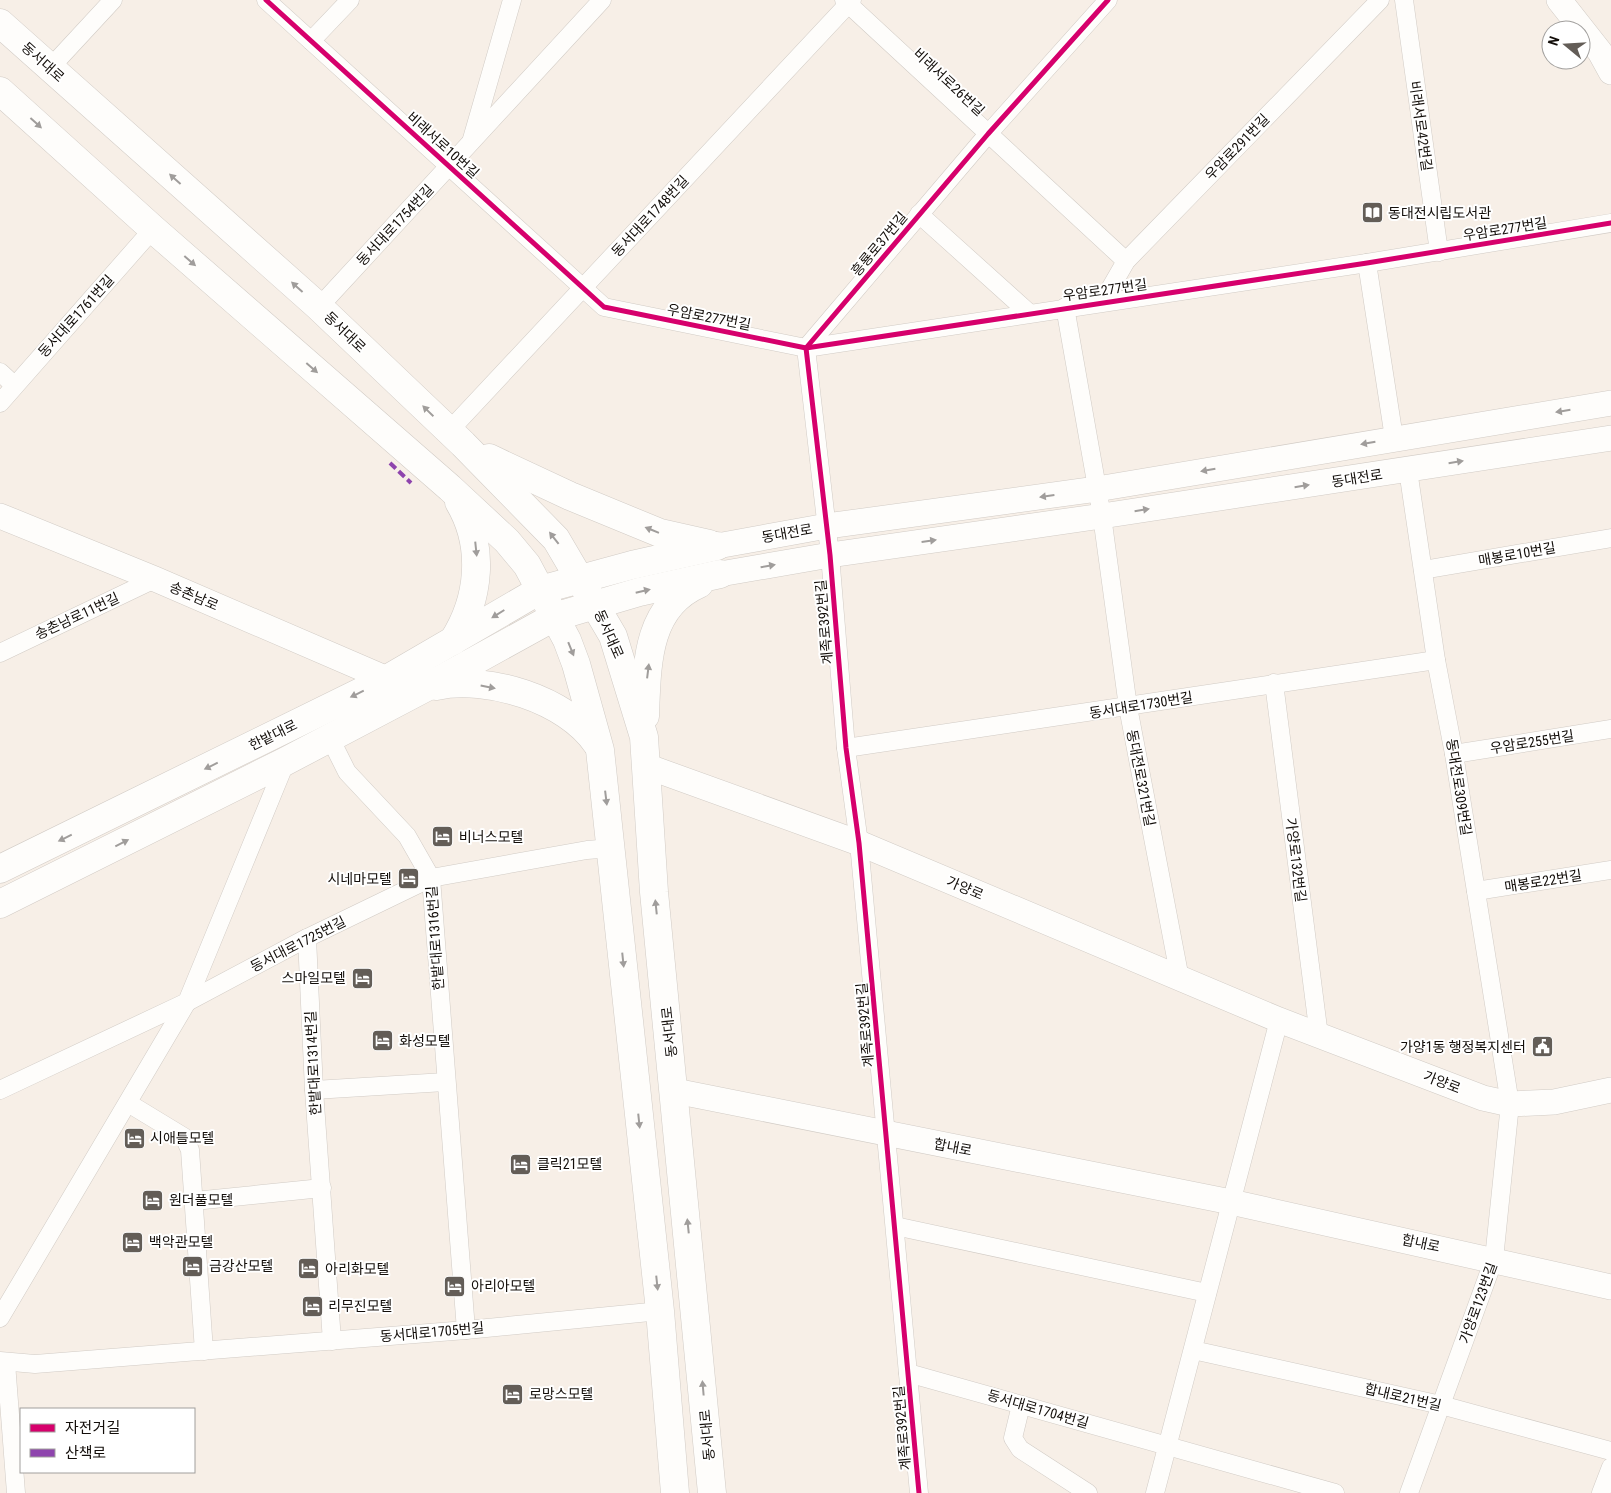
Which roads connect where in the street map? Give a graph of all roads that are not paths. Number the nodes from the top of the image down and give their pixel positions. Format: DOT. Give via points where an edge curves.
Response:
graph roads {
  1 [pos="113,0"];
  2 [pos="266,0"];
  3 [pos="350,0"];
  4 [pos="512,0"];
  5 [pos="602,0"];
  6 [pos="1108,0"];
  7 [pos="1380,0"];
  8 [pos="1404,0"];
  9 [pos="1559,0"];
  10 [pos="848,1"];
  11 [pos="0,23"];
  12 [pos="311,41"];
  13 [pos="50,68"];
  14 [pos="1611,72"];
  15 [pos="0,90"];
  16 [pos="988,134"];
  17 [pos="471,142"];
  18 [pos="449,166"];
  19 [pos="919,214"];
  20 [pos="1611,223"];
  21 [pos="153,229"];
  22 [pos="1439,252"];
  23 [pos="1126,261"];
  24 [pos="1367,263"];
  25 [pos="583,288"];
  26 [pos="1103,301"];
  27 [pos="319,307"];
  28 [pos="604,307"];
  29 [pos="1065,307"];
  30 [pos="1029,313"];
  31 [pos="806,348"];
  32 [pos="0,372"];
  33 [pos="14,385"];
  34 [pos="0,403"];
  35 [pos="1611,403"];
  36 [pos="456,438"];
  37 [pos="1394,438"];
  38 [pos="1611,438"];
  39 [pos="1408,470"];
  40 [pos="450,488"];
  41 [pos="1097,489"];
  42 [pos="0,516"];
  43 [pos="1102,516"];
  44 [pos="827,526"];
  45 [pos="1611,538"];
  46 [pos="716,546"];
  47 [pos="830,555"];
  48 [pos="1423,570"];
  49 [pos="720,574"];
  50 [pos="155,579"];
  51 [pos="581,579"];
  52 [pos="540,590"];
  53 [pos="596,604"];
  54 [pos="554,616"];
  55 [pos="453,641"];
  56 [pos="0,653"];
  57 [pos="1436,660"];
  58 [pos="387,679"];
  59 [pos="1274,683"];
  60 [pos="423,689"];
  61 [pos="1128,707"];
  62 [pos="1611,729"];
  63 [pos="644,737"];
  64 [pos="330,738"];
  65 [pos="846,748"];
  66 [pos="600,750"];
  67 [pos="1454,754"];
  68 [pos="286,761"];
  69 [pos="646,766"];
  70 [pos="859,843"];
  71 [pos="612,848"];
  72 [pos="0,869"];
  73 [pos="1611,870"];
  74 [pos="431,878"];
  75 [pos="1476,891"];
  76 [pos="0,904"];
  77 [pos="307,938"];
  78 [pos="1180,979"];
  79 [pos="188,1002"];
  80 [pos="1279,1020"];
  81 [pos="1319,1036"];
  82 [pos="445,1082"];
  83 [pos="0,1090"];
  84 [pos="314,1090"];
  85 [pos="1611,1090"];
  86 [pos="675,1091"];
  87 [pos="128,1103"];
  88 [pos="1510,1104"];
  89 [pos="886,1134"];
  90 [pos="322,1188"];
  91 [pos="194,1200"];
  92 [pos="1231,1202"];
  93 [pos="895,1226"];
  94 [pos="1494,1260"];
  95 [pos="1611,1287"];
  96 [pos="1208,1293"];
  97 [pos="660,1312"];
  98 [pos="0,1318"];
  99 [pos="466,1330"];
  100 [pos="332,1340"];
  101 [pos="1193,1350"];
  102 [pos="204,1351"];
  103 [pos="3,1362"];
  104 [pos="908,1372"];
  105 [pos="1021,1404"];
  106 [pos="1441,1405"];
  107 [pos="672,1445"];
  108 [pos="1167,1446"];
  109 [pos="1611,1451"];
  110 [pos="1611,1467"];
  111 [pos="16,1493"];
  112 [pos="658,1493"];
  113 [pos="674,1493"];
  114 [pos="712,1493"];
  115 [pos="919,1493"];
  116 [pos="1088,1493"];
  117 [pos="1155,1493"];
  118 [pos="1335,1493"];
  119 [pos="1409,1493"];
  120 [pos="1601,1493"];
  1 -- 13 [label="street"];
  2 -- 12 [label="street, 비래서로10번길"];
  3 -- 12 [label="street"];
  4 -- 17 [label="street, 동서대로1754번길"];
  5 -- 17 [label="street, 동서대로1754번길"];
  6 -- 16 [label="street, 흥룡로37번길"];
  7 -- 23 [label="street, 우암로291번길"];
  8 -- 22 [label="street, 비래서로42번길"];
  9 -- 14 [label="street" via="1600,52"];
  10 -- 16 [label="street, 비래서로26번길"];
  10 -- 25 [label="street, 동서대로1748번길"];
  11 -- 13 [label="main road, 동서대로"];
  12 -- 18 [label="street, 비래서로10번길"];
  27 -- 13 [label="main road, 동서대로, one-way"];
  15 -- 21 [label="main road, one-way"];
  16 -- 19 [label="street, 흥룡로37번길"];
  16 -- 23 [label="street, 비래서로26번길"];
  17 -- 18 [label="street, 동서대로1754번길"];
  18 -- 25 [label="street, 비래서로10번길"];
  18 -- 27 [label="street, 동서대로1754번길"];
  19 -- 30 [label="street"];
  19 -- 31 [label="street, 흥룡로37번길"];
  20 -- 22 [label="street, 우암로277번길"];
  21 -- 33 [label="street, 동서대로1761번길"];
  21 -- 40 [label="main road, one-way"];
  22 -- 24 [label="street, 우암로277번길"];
  23 -- 26 [label="street, 우암로291번길"];
  24 -- 26 [label="street, 우암로277번길"];
  24 -- 37 [label="street"];
  25 -- 28 [label="street, 비래서로10번길"];
  25 -- 36 [label="street, 동서대로1748번길"];
  26 -- 29 [label="street, 우암로277번길"];
  36 -- 27 [label="main road, 동서대로, one-way"];
  28 -- 31 [label="street, 우암로277번길"];
  29 -- 30 [label="street, 우암로277번길"];
  29 -- 41 [label="street"];
  30 -- 31 [label="street, 우암로277번길"];
  31 -- 44 [label="street"];
  32 -- 33 [label="street"];
  33 -- 34 [label="street, 동서대로1761번길"];
  35 -- 37 [label="street, 동대전로, one-way"];
  46 -- 36 [label="main road, one-way" via="660,533 532,480"];
  51 -- 36 [label="main road, 동서대로, one-way" via="546,527"];
  37 -- 41 [label="street, 동대전로, one-way"];
  39 -- 38 [label="street, 동대전로, one-way"];
  43 -- 39 [label="street, 동대전로, one-way"];
  39 -- 48 [label="street, 동대전로309번길"];
  40 -- 52 [label="main road" via="519,554"];
  40 -- 55 [label="main road, one-way" via="469,521 477,563 471,601"];
  41 -- 43 [label="street"];
  41 -- 44 [label="street, 동대전로, one-way"];
  42 -- 50 [label="street, 송촌남로"];
  47 -- 43 [label="street, 동대전로, one-way"];
  43 -- 61 [label="street, 동대전로321번길"];
  44 -- 46 [label="street, 동대전로"];
  44 -- 47 [label="street"];
  45 -- 48 [label="street, 매봉로10번길"];
  46 -- 51 [label="main road, 동대전로"];
  49 -- 47 [label="street, 동대전로, one-way"];
  47 -- 65 [label="street, 계족로392번길"];
  48 -- 57 [label="street, 동대전로309번길"];
  53 -- 49 [label="main road, 동대전로, one-way"];
  63 -- 49 [label="main road, one-way" via="650,653 664,612 681,593"];
  50 -- 56 [label="street, 송촌남로11번길"];
  50 -- 58 [label="street, 송촌남로"];
  51 -- 52 [label="main road, 동대전로"];
  51 -- 53 [label="main road, 동서대로"];
  52 -- 54 [label="main road"];
  52 -- 55 [label="main road, 한밭대로, one-way"];
  53 -- 54 [label="main road, 동대전로"];
  53 -- 63 [label="main road, 동서대로" via="618,649"];
  54 -- 60 [label="main road, 한밭대로"];
  54 -- 66 [label="main road, one-way" via="572,652"];
  55 -- 58 [label="main road, 한밭대로"];
  57 -- 59 [label="street, 동서대로1730번길"];
  57 -- 67 [label="street, 동대전로309번길"];
  58 -- 72 [label="main road, 한밭대로, one-way"];
  59 -- 61 [label="street, 동서대로1730번길"];
  59 -- 81 [label="street, 가양로132번길"];
  60 -- 64 [label="main road, 한밭대로"];
  60 -- 66 [label="main road, one-way" via="470,683 531,696 574,719"];
  61 -- 65 [label="street, 동서대로1730번길"];
  61 -- 78 [label="street, 동대전로321번길"];
  62 -- 67 [label="street, 우암로255번길"];
  63 -- 69 [label="main road, 동서대로"];
  64 -- 68 [label="main road, 한밭대로"];
  64 -- 74 [label="street, 한밭대로1316번길" via="347,772 407,836"];
  65 -- 70 [label="street, 계족로392번길"];
  66 -- 71 [label="main road, one-way"];
  67 -- 75 [label="street, 동대전로309번길"];
  76 -- 68 [label="main road, 한밭대로, one-way"];
  68 -- 79 [label="street"];
  69 -- 70 [label="street, 가양로"];
  86 -- 69 [label="main road, 동서대로, one-way" via="654,892"];
  70 -- 78 [label="street, 가양로"];
  70 -- 89 [label="street, 계족로392번길"];
  71 -- 74 [label="street, 동서대로1725번길"];
  71 -- 97 [label="main road, one-way"];
  73 -- 75 [label="street, 매봉로22번길"];
  74 -- 77 [label="street, 동서대로1725번길"];
  74 -- 82 [label="street, 한밭대로1316번길"];
  75 -- 88 [label="street, 동대전로309번길"];
  77 -- 79 [label="street, 동서대로1725번길"];
  77 -- 84 [label="street, 한밭대로1314번길"];
  78 -- 80 [label="street, 가양로"];
  79 -- 83 [label="street, 동서대로1725번길"];
  79 -- 87 [label="street"];
  80 -- 81 [label="street, 가양로"];
  80 -- 92 [label="street"];
  81 -- 88 [label="street, 가양로" via="1483,1098"];
  82 -- 84 [label="street"];
  82 -- 99 [label="street, 한밭대로1316번길"];
  84 -- 90 [label="street, 한밭대로1314번길"];
  85 -- 88 [label="street, 가양로" via="1554,1102"];
  86 -- 89 [label="street, 합내로"];
  114 -- 86 [label="main road, 동서대로, one-way"];
  87 -- 91 [label="street" via="188,1143"];
  87 -- 98 [label="street"];
  88 -- 94 [label="street, 가양로123번길"];
  89 -- 92 [label="street, 합내로"];
  89 -- 93 [label="street, 계족로392번길"];
  90 -- 91 [label="street"];
  90 -- 100 [label="street, 한밭대로1314번길"];
  91 -- 102 [label="street"];
  92 -- 94 [label="street, 합내로"];
  92 -- 96 [label="street"];
  93 -- 96 [label="street"];
  93 -- 104 [label="street, 계족로392번길"];
  94 -- 95 [label="street, 합내로"];
  94 -- 106 [label="street, 가양로123번길"];
  96 -- 101 [label="street"];
  97 -- 99 [label="street, 동서대로1705번길"];
  97 -- 107 [label="main road"];
  99 -- 100 [label="street, 동서대로1705번길"];
  100 -- 102 [label="street, 동서대로1705번길"];
  101 -- 106 [label="street, 합내로21번길"];
  101 -- 108 [label="street"];
  102 -- 103 [label="street, 동서대로1705번길" via="35,1364"];
  103 -- 111 [label="street"];
  104 -- 105 [label="street, 동서대로1704번길"];
  104 -- 115 [label="street, 계족로392번길"];
  105 -- 108 [label="street, 동서대로1704번길"];
  105 -- 116 [label="street" via="1013,1438 1020,1449"];
  106 -- 109 [label="street, 합내로21번길"];
  106 -- 119 [label="street, 가양로123번길"];
  107 -- 112 [label="main road"];
  107 -- 113 [label="main road"];
  108 -- 117 [label="street"];
  108 -- 118 [label="street, 동서대로1704번길"];
  110 -- 120 [label="street"];
}
